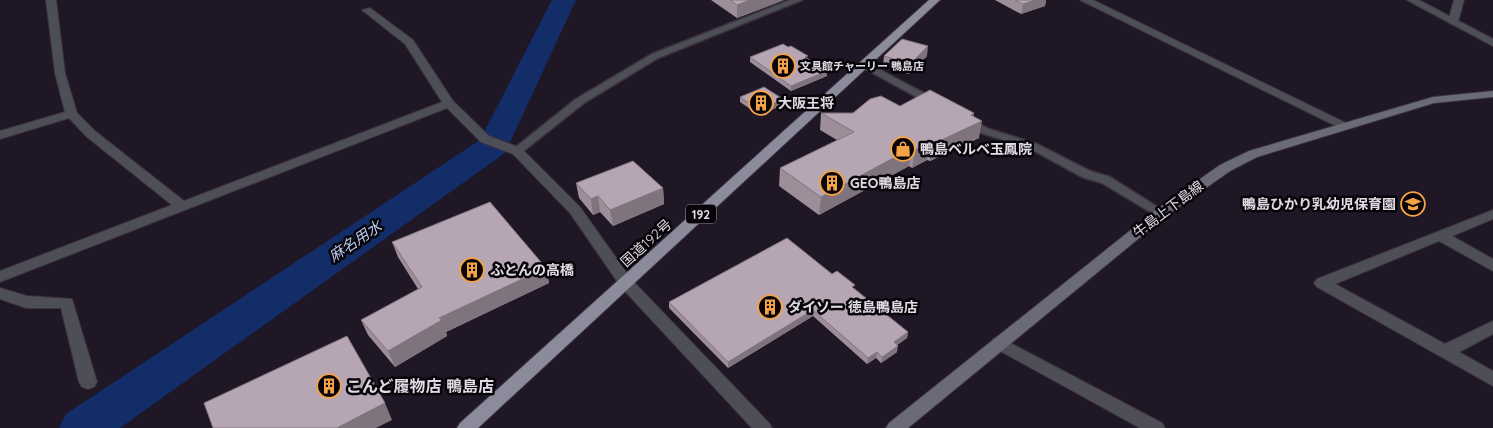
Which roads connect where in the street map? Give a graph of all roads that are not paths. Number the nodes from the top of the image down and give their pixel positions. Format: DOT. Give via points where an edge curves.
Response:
graph roads {
  1 [pos="51,0"];
  2 [pos="798,0"];
  3 [pos="935,0"];
  4 [pos="1085,0"];
  5 [pos="1412,0"];
  6 [pos="1459,0"];
  7 [pos="367,10"];
  8 [pos="1453,22"];
  9 [pos="1493,43"];
  10 [pos="865,65"];
  11 [pos="1493,94"];
  12 [pos="449,103"];
  13 [pos="70,114"];
  14 [pos="1346,126"];
  15 [pos="0,135"];
  16 [pos="517,151"];
  17 [pos="181,206"];
  18 [pos="1161,213"];
  19 [pos="1493,214"];
  20 [pos="1440,235"];
  21 [pos="1493,266"];
  22 [pos="0,277"];
  23 [pos="626,282"];
  24 [pos="0,293"];
  25 [pos="1493,327"];
  26 [pos="999,343"];
  27 [pos="1445,352"];
  28 [pos="1493,379"];
  29 [pos="88,382"];
  30 [pos="466,428"];
  31 [pos="762,428"];
  32 [pos="895,428"];
  33 [pos="1156,428"];
  1 -- 13 [label="street" via="60,74"];
  2 -- 16 [label="lane" via="655,56 580,101"];
  3 -- 10 [label="highway, 国道192号 / 192"];
  4 -- 14 [label="street"];
  5 -- 8 [label="street"];
  6 -- 8 [label="street"];
  7 -- 12 [label="street" via="409,42"];
  8 -- 9 [label="street"];
  10 -- 18 [label="lane" via="985,131 1033,146 1086,174 1106,180"];
  10 -- 23 [label="highway, 国道192号 / 192"];
  11 -- 14 [label="main road, 牛島上下島線" via="1433,100"];
  12 -- 16 [label="street" via="485,139"];
  12 -- 17 [label="street"];
  13 -- 15 [label="street"];
  13 -- 17 [label="street"];
  14 -- 18 [label="main road, 牛島上下島線" via="1253,154 1225,168"];
  16 -- 23 [label="street" via="575,210"];
  17 -- 22 [label="street"];
  18 -- 26 [label="main road, 牛島上下島線"];
  19 -- 20 [label="street"];
  20 -- 21 [label="street"];
  20 -- 27 [label="street" via="1322,283"];
  23 -- 30 [label="highway, 国道192号 / 192"];
  23 -- 31 [label="street"];
  24 -- 29 [label="street" via="26,302 66,303"];
  25 -- 27 [label="street"];
  26 -- 32 [label="main road, 牛島上下島線"];
  26 -- 33 [label="street"];
  27 -- 28 [label="street"];
}
